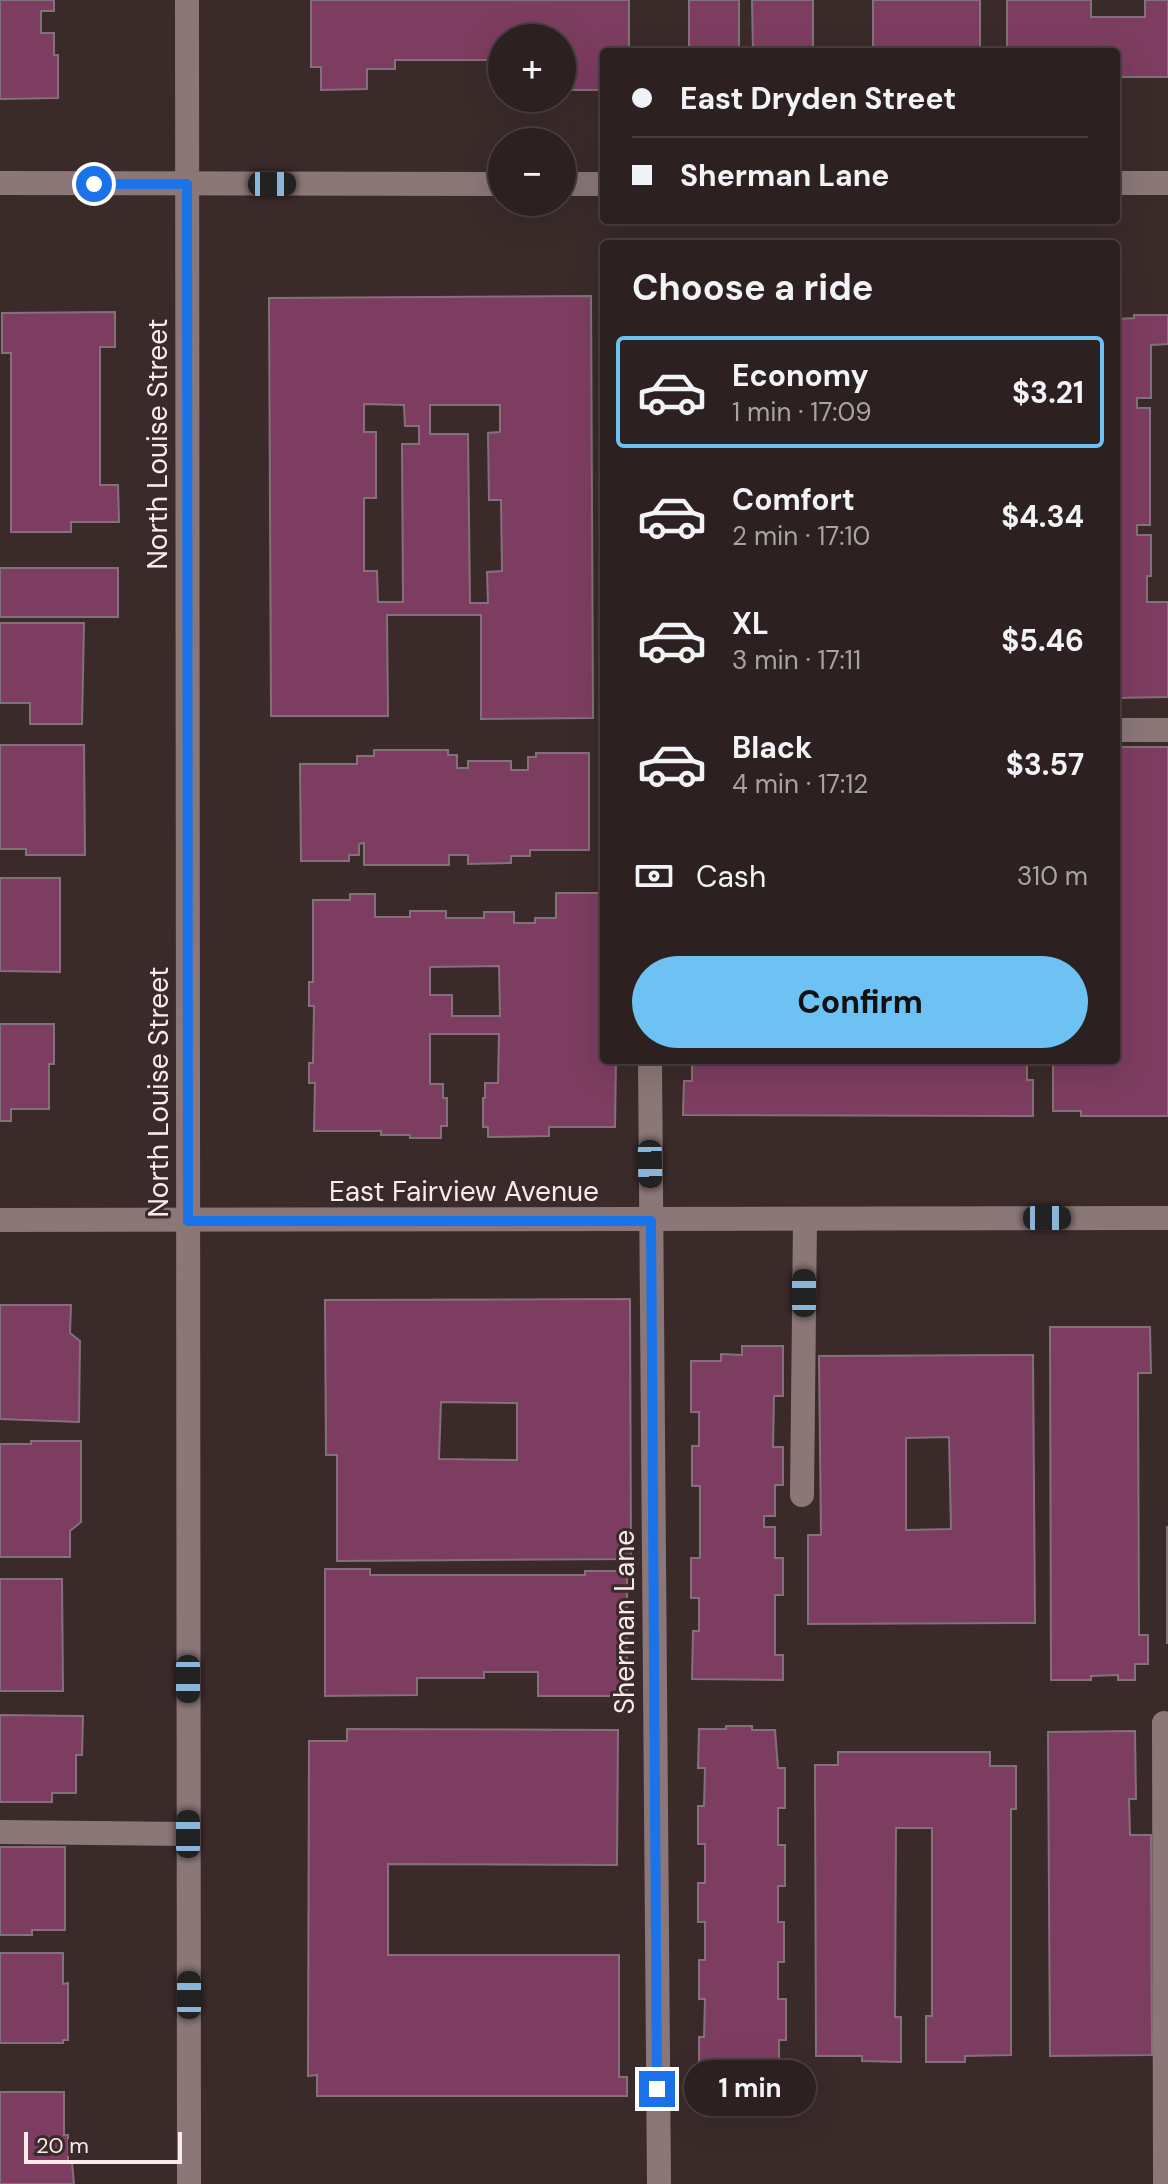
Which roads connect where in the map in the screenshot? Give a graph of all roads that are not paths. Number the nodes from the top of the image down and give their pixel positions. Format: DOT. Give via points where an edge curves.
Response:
graph roads {
  1 [pos="187,0"];
  2 [pos="0,183"];
  3 [pos="1120,183"];
  4 [pos="1168,183"];
  5 [pos="187,184"];
  6 [pos="488,184"];
  7 [pos="576,184"];
  8 [pos="600,184"];
  9 [pos="1120,730"];
  10 [pos="1168,730"];
  11 [pos="650,1064"];
  12 [pos="1168,1218"];
  13 [pos="0,1220"];
  14 [pos="805,1220"];
  15 [pos="188,1221"];
  16 [pos="651,1221"];
  17 [pos="802,1495"];
  18 [pos="1164,1723"];
  19 [pos="0,1832"];
  20 [pos="188,1834"];
  21 [pos="189,2184"];
  22 [pos="659,2184"];
  23 [pos="1165,2184"];
  1 -- 5 [label="street, North Louise Street"];
  2 -- 5 [label="street"];
  3 -- 4 [label="street"];
  5 -- 6 [label="street"];
  5 -- 15 [label="street, North Louise Street"];
  7 -- 8 [label="street"];
  9 -- 10 [label="street"];
  11 -- 16 [label="street, Sherman Lane"];
  12 -- 14 [label="street, East Fairview Avenue"];
  13 -- 15 [label="street, East Fairview Avenue"];
  14 -- 16 [label="street, East Fairview Avenue"];
  14 -- 17 [label="street"];
  15 -- 16 [label="street, East Fairview Avenue"];
  15 -- 20 [label="street, North Louise Street"];
  16 -- 22 [label="street, Sherman Lane"];
  18 -- 23 [label="street"];
  19 -- 20 [label="street"];
  20 -- 21 [label="street, North Louise Street"];
}
